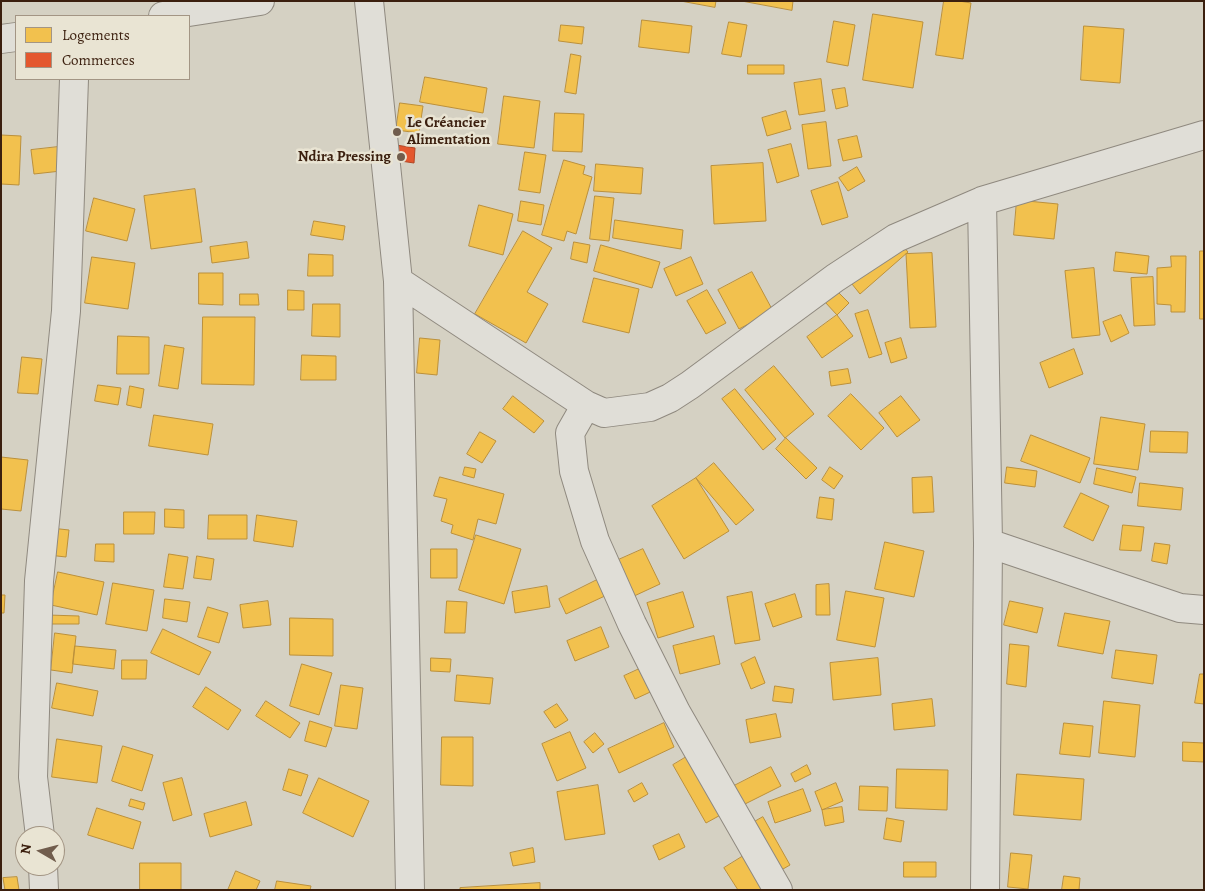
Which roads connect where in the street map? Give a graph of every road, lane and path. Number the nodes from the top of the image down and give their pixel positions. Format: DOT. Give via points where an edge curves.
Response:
graph roads {
  1 [pos="260,1"];
  2 [pos="369,1"];
  3 [pos="169,15"];
  4 [pos="15,37"];
  5 [pos="1,39"];
  6 [pos="74,80"];
  7 [pos="1204,135"];
  8 [pos="982,200"];
  9 [pos="398,281"];
  10 [pos="586,405"];
  11 [pos="988,543"];
  12 [pos="1204,610"];
  13 [pos="39,826"];
  14 [pos="43,876"];
  15 [pos="44,890"];
  16 [pos="410,890"];
  17 [pos="778,890"];
  18 [pos="985,890"];
  1 -- 3 [label="street"];
  2 -- 9 [label="street"];
  4 -- 5 [label="street"];
  6 -- 13 [label="street" via="66,311 39,581 34,777"];
  7 -- 8 [label="street"];
  8 -- 10 [label="street" via="896,238 835,278 670,398 650,407 604,412"];
  8 -- 11 [label="street"];
  9 -- 10 [label="street"];
  9 -- 16 [label="street"];
  10 -- 17 [label="street" via="570,433 574,471 595,541 676,712"];
  11 -- 12 [label="street" via="1180,608"];
  11 -- 18 [label="street"];
  14 -- 15 [label="street"];
}
